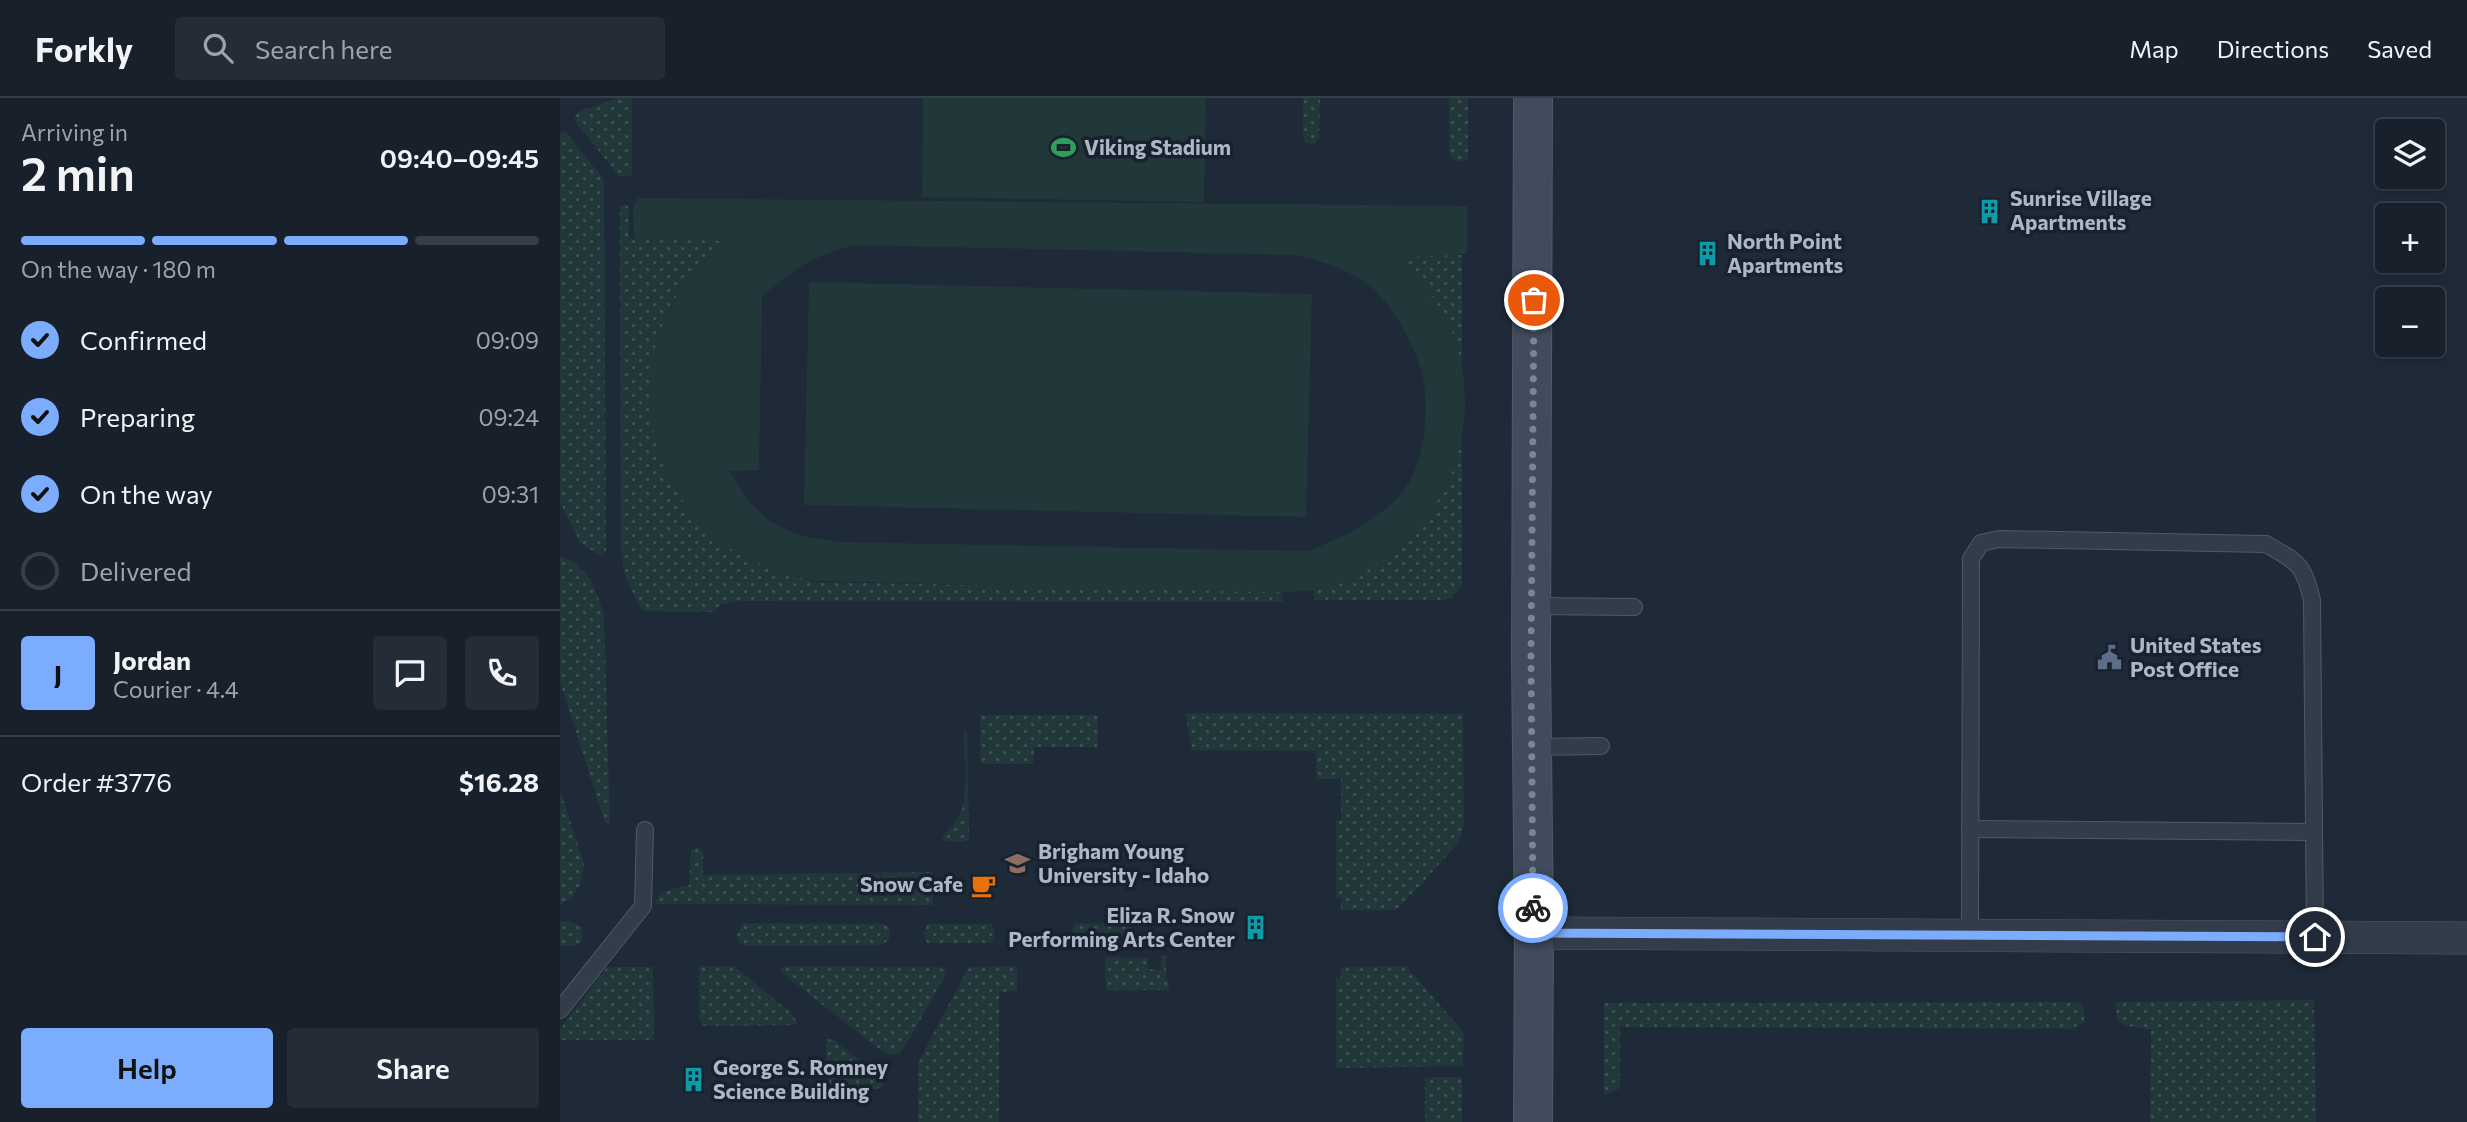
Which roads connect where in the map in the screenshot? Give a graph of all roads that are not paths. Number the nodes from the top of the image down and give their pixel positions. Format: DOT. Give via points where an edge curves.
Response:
graph roads {
  1 [pos="1533,98"];
  2 [pos="1531,606"];
  3 [pos="1634,607"];
  4 [pos="1601,746"];
  5 [pos="1531,747"];
  6 [pos="1970,829"];
  7 [pos="645,830"];
  8 [pos="2314,832"];
  9 [pos="1534,933"];
  10 [pos="1970,936"];
  11 [pos="2315,937"];
  12 [pos="2467,938"];
  13 [pos="560,1010"];
  14 [pos="1533,1122"];
  1 -- 2 [label="street"];
  2 -- 3 [label="lane"];
  2 -- 5 [label="street"];
  4 -- 5 [label="lane"];
  5 -- 9 [label="street"];
  6 -- 8 [label="lane"];
  6 -- 8 [label="lane" via="1971,559 1981,543 1999,539 2266,544 2292,559 2305,572 2312,600"];
  6 -- 10 [label="lane"];
  7 -- 13 [label="lane" via="643,906"];
  8 -- 11 [label="lane"];
  9 -- 10 [label="street"];
  9 -- 14 [label="street"];
  10 -- 11 [label="street"];
  11 -- 12 [label="street"];
}
